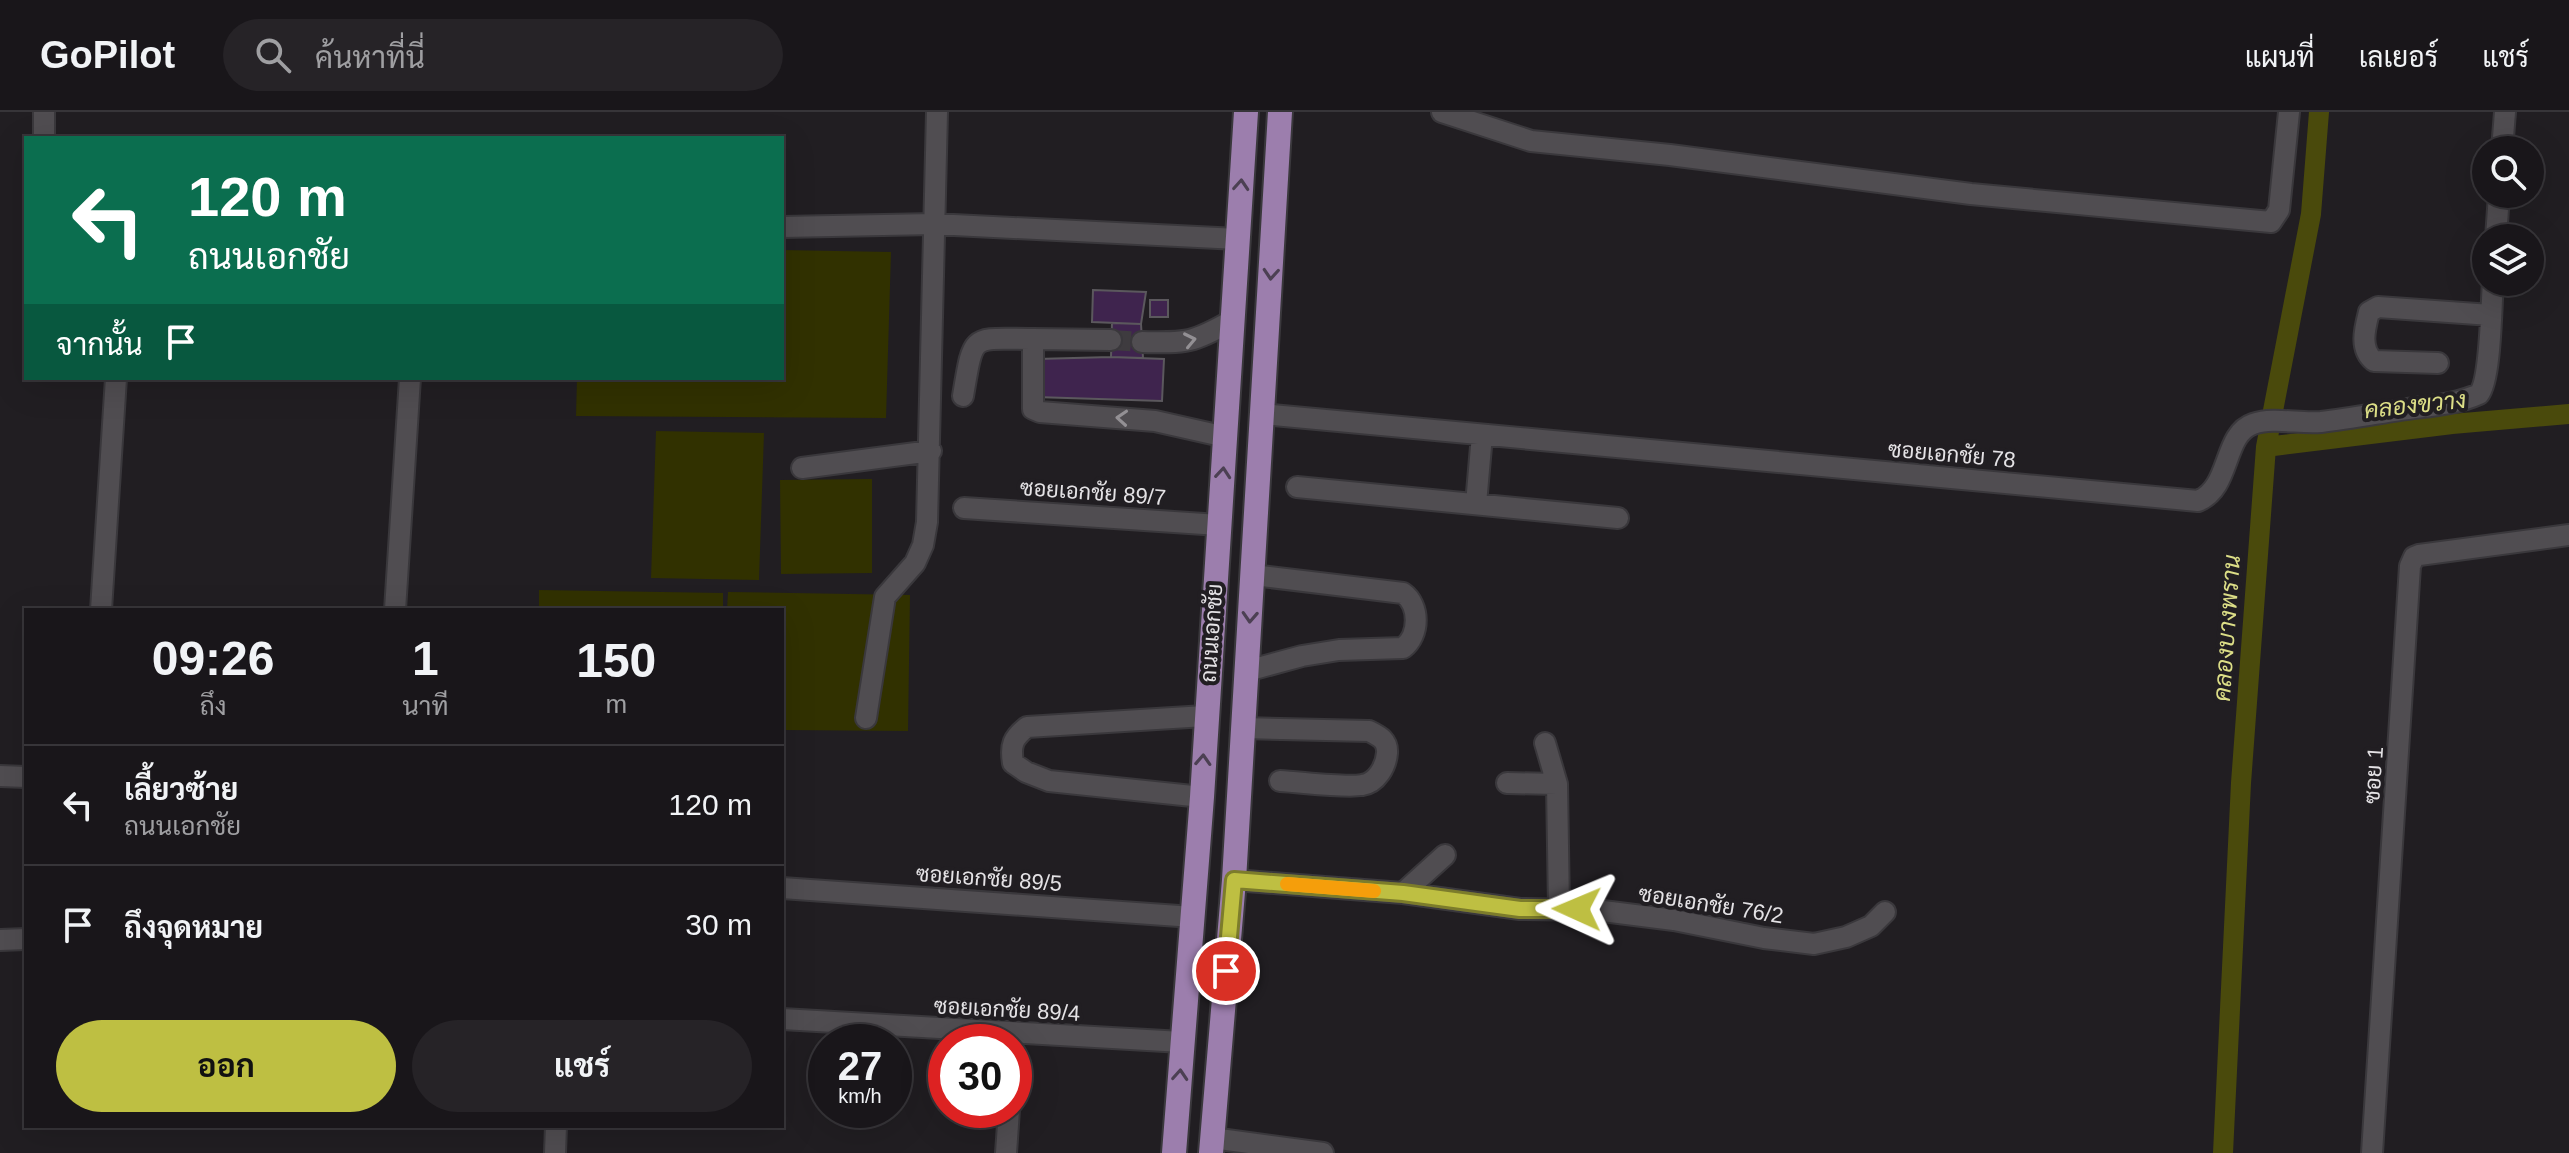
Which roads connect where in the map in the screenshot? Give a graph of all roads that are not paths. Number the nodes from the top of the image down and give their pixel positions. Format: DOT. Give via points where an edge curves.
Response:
graph roads {
  1 [pos="44,112"];
  2 [pos="937,112"];
  3 [pos="1246,112"];
  4 [pos="1280,112"];
  5 [pos="1442,112"];
  6 [pos="2289,112"];
  7 [pos="2505,112"];
  8 [pos="44,136"];
  9 [pos="2503,136"];
  10 [pos="934,224"];
  11 [pos="784,227"];
  12 [pos="1238,239"];
  13 [pos="2492,296"];
  14 [pos="2491,315"];
  15 [pos="1233,320"];
  16 [pos="1033,339"];
  17 [pos="1111,340"];
  18 [pos="1142,342"];
  19 [pos="2438,363"];
  20 [pos="116,380"];
  21 [pos="410,380"];
  22 [pos="963,396"];
  23 [pos="1262,414"];
  24 [pos="1482,435"];
  25 [pos="1226,437"];
  26 [pos="931,451"];
  27 [pos="802,468"];
  28 [pos="1297,487"];
  29 [pos="1476,504"];
  30 [pos="964,508"];
  31 [pos="1618,518"];
  32 [pos="1219,525"];
  33 [pos="2569,535"];
  34 [pos="1253,575"];
  35 [pos="101,608"];
  36 [pos="395,608"];
  37 [pos="1247,671"];
  38 [pos="1205,716"];
  39 [pos="866,718"];
  40 [pos="1243,728"];
  41 [pos="1545,743"];
  42 [pos="0,776"];
  43 [pos="24,777"];
  44 [pos="1280,781"];
  45 [pos="1507,783"];
  46 [pos="1557,784"];
  47 [pos="1202,797"];
  48 [pos="1445,855"];
  49 [pos="1234,880"];
  50 [pos="784,888"];
  51 [pos="1403,893"];
  52 [pos="1559,908"];
  53 [pos="1885,912"];
  54 [pos="1193,917"];
  55 [pos="24,939"];
  56 [pos="0,940"];
  57 [pos="784,1019"];
  58 [pos="928,1031"];
  59 [pos="1032,1038"];
  60 [pos="1182,1042"];
  61 [pos="556,1128"];
  62 [pos="1008,1128"];
  63 [pos="1212,1146"];
  64 [pos="555,1153"];
  65 [pos="1006,1153"];
  66 [pos="1174,1153"];
  67 [pos="1323,1153"];
  68 [pos="2372,1153"];
  1 -- 8 [label="street"];
  2 -- 10 [label="street"];
  12 -- 3 [label="main road, ถนนเอกชัย, one-way"];
  4 -- 23 [label="main road, ถนนเอกชัย, one-way"];
  5 -- 6 [label="street" via="1531,141 1971,194 2271,222 2279,210"];
  7 -- 9 [label="street"];
  10 -- 11 [label="street"];
  10 -- 12 [label="street"];
  10 -- 26 [label="street"];
  12 -- 15 [label="main road, ถนนเอกชัย"];
  13 -- 14 [label="street, ซอยเอกชัย 78"];
  14 -- 19 [label="street" via="2378,307 2369,312 2365,347 2374,361"];
  14 -- 24 [label="street, ซอยเอกชัย 78" via="2479,394 2320,422 2262,422 2244,428 2216,488 2198,501"];
  18 -- 15 [label="street, one-way" via="1185,343"];
  15 -- 25 [label="main road, ถนนเอกชัย"];
  16 -- 17 [label="street"];
  16 -- 22 [label="street" via="982,339 970,354"];
  25 -- 16 [label="street, one-way" via="1155,421 1036,411 1031,405"];
  20 -- 35 [label="street"];
  21 -- 36 [label="street"];
  23 -- 24 [label="street, ซอยเอกชัย 78"];
  23 -- 34 [label="main road, ถนนเอกชัย"];
  24 -- 29 [label="street"];
  32 -- 25 [label="main road, ถนนเอกชัย, one-way"];
  26 -- 27 [label="street"];
  26 -- 39 [label="street" via="923,545 915,563 885,597"];
  28 -- 29 [label="street"];
  29 -- 31 [label="street"];
  30 -- 32 [label="street, ซอยเอกชัย 89/7"];
  32 -- 38 [label="main road, ถนนเอกชัย"];
  33 -- 68 [label="street, ซอย 1" via="2419,555 2410,566"];
  34 -- 37 [label="main road, ถนนเอกชัย, one-way"];
  34 -- 37 [label="street" via="1403,593 1415,609 1414,628 1411,642 1403,648 1339,650"];
  37 -- 40 [label="main road, ถนนเอกชัย"];
  47 -- 38 [label="main road, ถนนเอกชัย, one-way"];
  38 -- 47 [label="street" via="1027,727 1011,747 1013,763 1049,781"];
  40 -- 44 [label="street" via="1369,731 1381,736 1387,747 1386,763 1364,785"];
  40 -- 49 [label="main road, ถนนเอกชัย"];
  41 -- 46 [label="street"];
  42 -- 43 [label="street"];
  45 -- 46 [label="street"];
  46 -- 52 [label="street"];
  47 -- 54 [label="main road, ถนนเอกชัย"];
  48 -- 51 [label="street"];
  49 -- 51 [label="street, ซอยเอกชัย 76/2"];
  49 -- 63 [label="main road, ถนนเอกชัย"];
  50 -- 54 [label="street, ซอยเอกชัย 89/5"];
  51 -- 52 [label="street, ซอยเอกชัย 76/2" via="1520,909"];
  52 -- 53 [label="street, ซอยเอกชัย 76/2" via="1674,920 1814,944 1871,926"];
  54 -- 60 [label="main road, ถนนเอกชัย"];
  55 -- 56 [label="street"];
  57 -- 58 [label="street, ซอยเอกชัย 89/4"];
  59 -- 60 [label="street, ซอยเอกชัย 89/4"];
  66 -- 60 [label="main road, ถนนเอกชัย, one-way"];
  61 -- 64 [label="street"];
  62 -- 65 [label="street"];
  63 -- 67 [label="street"];
}
